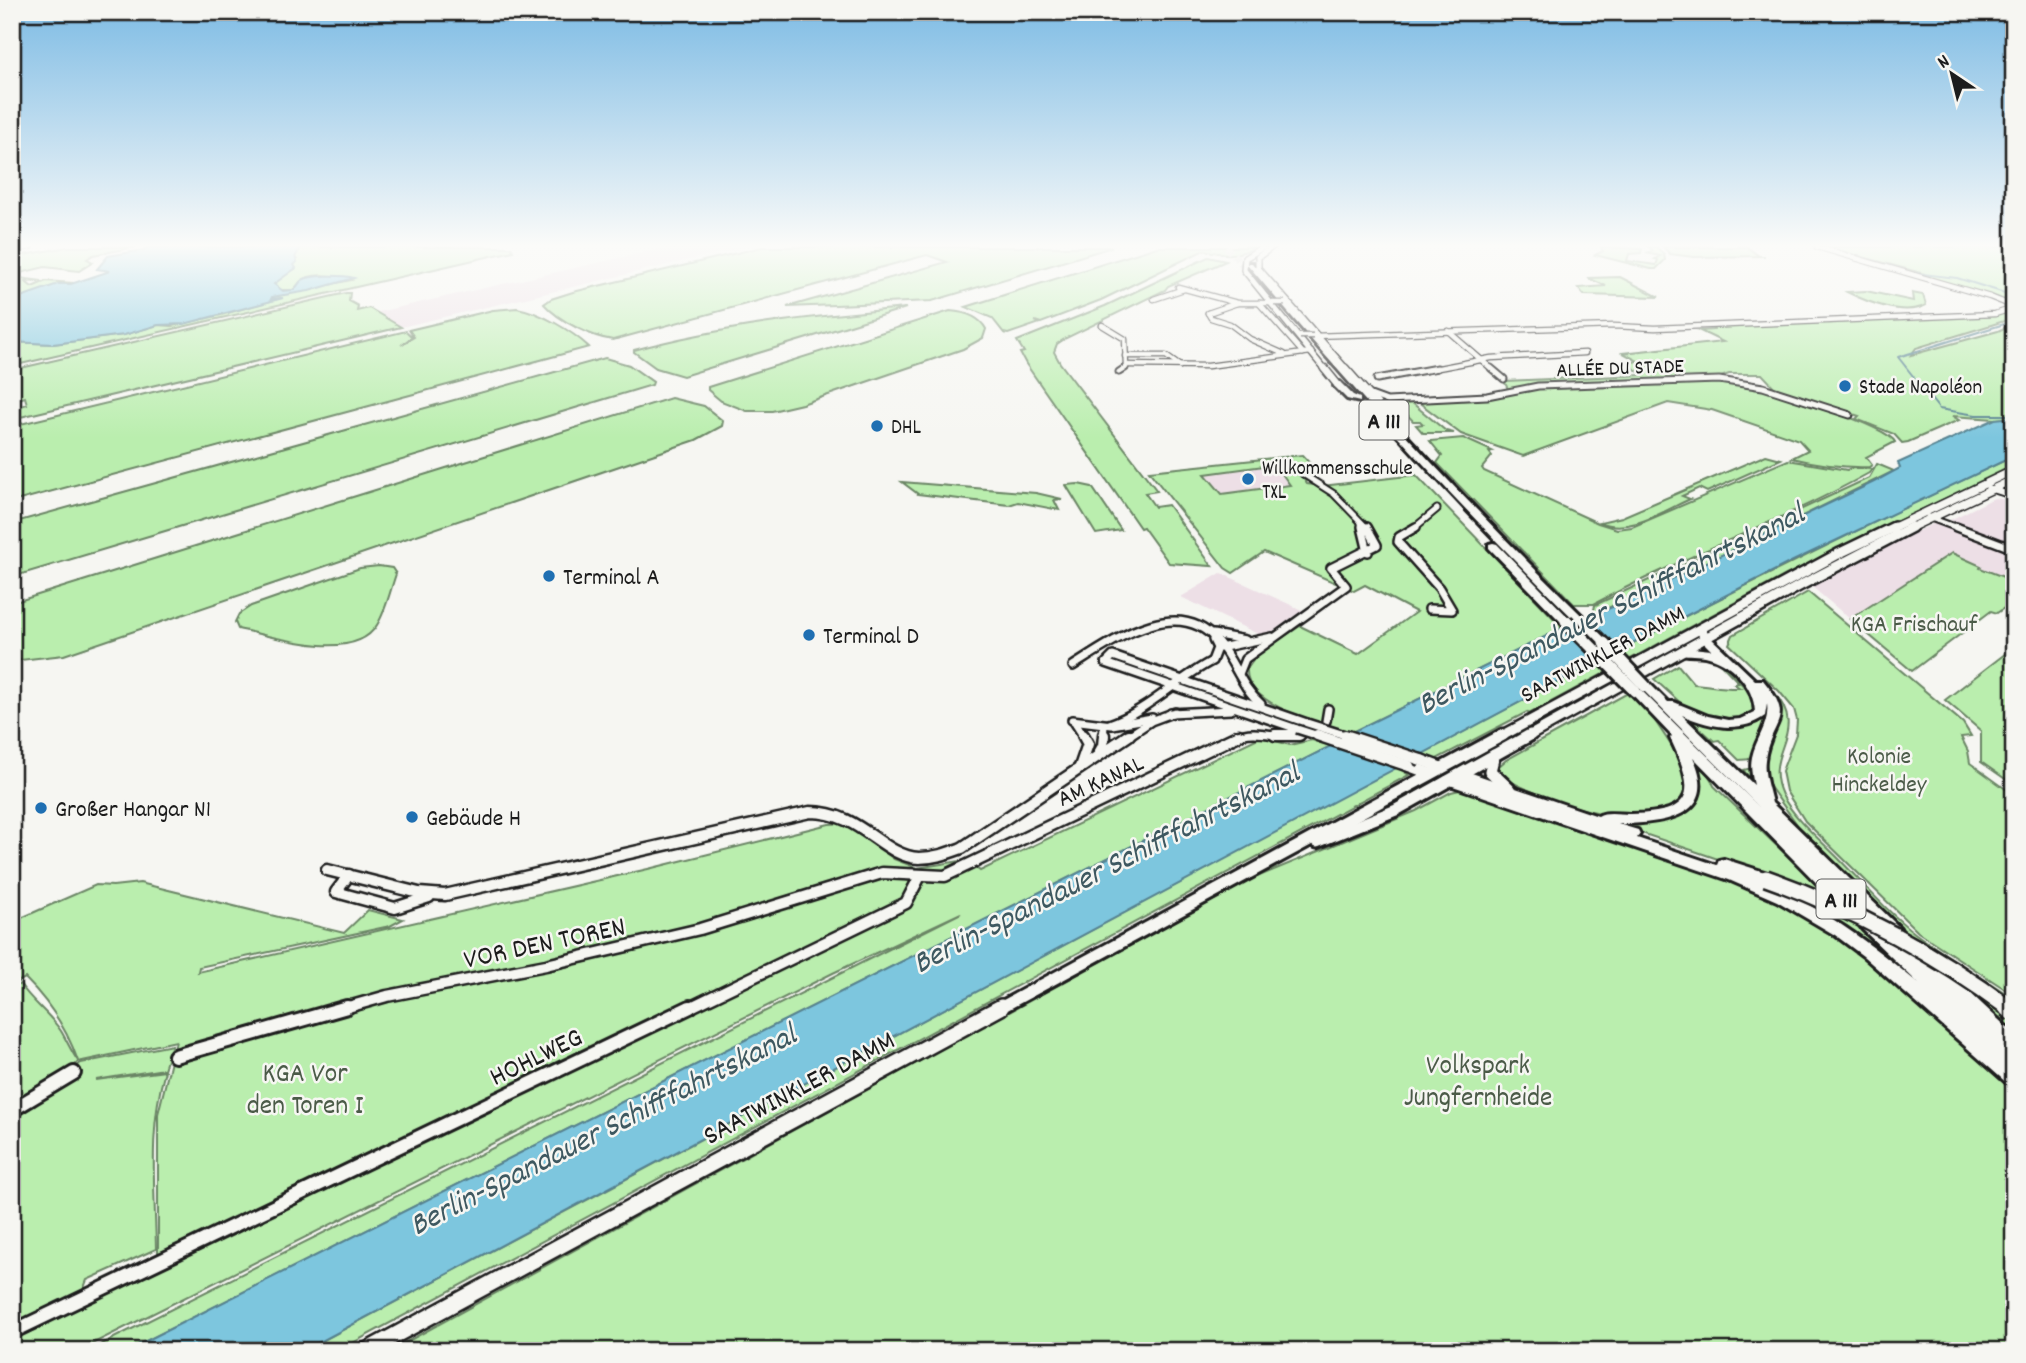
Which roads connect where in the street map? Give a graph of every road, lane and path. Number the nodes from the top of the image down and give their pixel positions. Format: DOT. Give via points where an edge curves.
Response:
graph roads {
  1 [pos="1215,311"];
  2 [pos="1266,311"];
  3 [pos="1278,311"];
  4 [pos="1285,311"];
  5 [pos="1288,311"];
  6 [pos="1293,311"];
  7 [pos="2006,311"];
  8 [pos="1102,325"];
  9 [pos="1448,331"];
  10 [pos="1299,336"];
  11 [pos="1315,336"];
  12 [pos="1307,353"];
  13 [pos="1585,353"];
  14 [pos="1284,354"];
  15 [pos="1125,356"];
  16 [pos="1481,360"];
  17 [pos="1126,365"];
  18 [pos="1181,366"];
  19 [pos="1119,372"];
  20 [pos="1377,379"];
  21 [pos="1504,379"];
  22 [pos="1337,384"];
  23 [pos="1368,394"];
  24 [pos="1357,400"];
  25 [pos="1387,401"];
  26 [pos="1378,406"];
  27 [pos="1850,415"];
  28 [pos="1428,460"];
  29 [pos="2014,470"];
  30 [pos="1303,474"];
  31 [pos="2014,479"];
  32 [pos="1441,480"];
  33 [pos="1982,486"];
  34 [pos="1992,489"];
  35 [pos="2014,496"];
  36 [pos="1437,509"];
  37 [pos="1921,514"];
  38 [pos="1931,518"];
  39 [pos="2014,548"];
  40 [pos="1429,608"];
  41 [pos="1571,619"];
  42 [pos="1207,632"];
  43 [pos="1706,634"];
  44 [pos="1279,635"];
  45 [pos="1254,640"];
  46 [pos="1220,648"];
  47 [pos="1683,651"];
  48 [pos="1733,664"];
  49 [pos="1073,666"];
  50 [pos="1239,674"];
  51 [pos="1180,679"];
  52 [pos="1171,686"];
  53 [pos="1640,688"];
  54 [pos="1657,697"];
  55 [pos="1328,709"];
  56 [pos="1175,712"];
  57 [pos="1265,715"];
  58 [pos="1326,721"];
  59 [pos="1104,727"];
  60 [pos="1672,728"];
  61 [pos="1299,732"];
  62 [pos="1494,755"];
  63 [pos="1092,760"];
  64 [pos="1072,774"];
  65 [pos="1445,774"];
  66 [pos="1516,793"];
  67 [pos="1383,801"];
  68 [pos="1765,803"];
  69 [pos="1396,810"];
  70 [pos="1595,818"];
  71 [pos="1255,868"];
  72 [pos="327,870"];
  73 [pos="349,875"];
  74 [pos="919,878"];
  75 [pos="432,896"];
  76 [pos="2014,1012"];
  77 [pos="2014,1045"];
  78 [pos="176,1056"];
  79 [pos="2014,1066"];
  80 [pos="74,1073"];
  81 [pos="2014,1078"];
  82 [pos="12,1111"];
  83 [pos="12,1332"];
  84 [pos="366,1351"];
  1 -- 14 [label="street" via="1204,318"];
  2 -- 12 [label="street"];
  3 -- 10 [label="main road"];
  4 -- 24 [label="highway, A 111"];
  5 -- 32 [label="highway, A 111"];
  6 -- 11 [label="main road"];
  7 -- 9 [label="street" via="1708,326"];
  8 -- 15 [label="street" via="1124,337"];
  9 -- 11 [label="street"];
  9 -- 16 [label="street"];
  10 -- 11 [label="street, bridge"];
  10 -- 12 [label="main road"];
  11 -- 23 [label="main road"];
  12 -- 14 [label="street"];
  12 -- 22 [label="main road"];
  13 -- 16 [label="street"];
  14 -- 18 [label="street"];
  15 -- 17 [label="street"];
  15 -- 18 [label="street" via="1166,356"];
  16 -- 20 [label="street"];
  16 -- 21 [label="street"];
  17 -- 18 [label="street"];
  17 -- 19 [label="street"];
  22 -- 24 [label="highway"];
  23 -- 25 [label="street, ALLÉE DU STADE"];
  23 -- 26 [label="main road"];
  24 -- 41 [label="highway, A 111" via="1467,519"];
  25 -- 26 [label="street, ALLÉE DU STADE"];
  25 -- 27 [label="street, ALLÉE DU STADE" via="1487,396 1538,386 1709,380 1763,387"];
  26 -- 28 [label="main road"];
  28 -- 32 [label="highway"];
  29 -- 33 [label="main road, SAATWINKLER DAMM"];
  30 -- 44 [label="street" via="1314,477 1360,520 1377,545 1331,568 1346,586"];
  31 -- 34 [label="main road, SAATWINKLER DAMM"];
  32 -- 41 [label="highway, A 111"];
  33 -- 34 [label="street"];
  33 -- 37 [label="main road, SAATWINKLER DAMM"];
  34 -- 35 [label="street"];
  34 -- 38 [label="main road, SAATWINKLER DAMM"];
  36 -- 40 [label="street" via="1398,537 1446,596 1452,610"];
  37 -- 38 [label="street"];
  37 -- 43 [label="main road, SAATWINKLER DAMM" via="1840,553"];
  38 -- 39 [label="street"];
  38 -- 43 [label="main road, SAATWINKLER DAMM"];
  41 -- 53 [label="highway, A 111, bridge"];
  42 -- 45 [label="street"];
  42 -- 46 [label="street"];
  42 -- 49 [label="street" via="1185,623 1141,625"];
  43 -- 47 [label="main road, SAATWINKLER DAMM"];
  43 -- 48 [label="highway"];
  43 -- 65 [label="main road, SAATWINKLER DAMM"];
  43 -- 68 [label="highway" via="1763,687 1774,706 1775,723 1758,761"];
  44 -- 45 [label="street"];
  44 -- 50 [label="street" via="1245,659"];
  45 -- 46 [label="street"];
  46 -- 50 [label="street"];
  46 -- 51 [label="street" via="1212,661"];
  47 -- 48 [label="highway" via="1709,653"];
  47 -- 62 [label="main road, SAATWINKLER DAMM"];
  48 -- 54 [label="highway" via="1758,692 1762,706 1756,718 1738,723 1710,720"];
  50 -- 57 [label="street"];
  51 -- 52 [label="street"];
  51 -- 52 [label="street" via="1113,656 1106,663"];
  51 -- 57 [label="street"];
  52 -- 57 [label="street"];
  52 -- 59 [label="street" via="1124,719"];
  53 -- 54 [label="highway, A 111"];
  53 -- 60 [label="highway, A 111"];
  54 -- 68 [label="highway, A 111"];
  55 -- 58 [label="street"];
  56 -- 57 [label="street" via="1209,709"];
  56 -- 59 [label="street"];
  56 -- 63 [label="street" via="1151,721"];
  57 -- 61 [label="street"];
  57 -- 65 [label="street, bridge" via="1307,723 1421,760"];
  59 -- 63 [label="street" via="1103,746"];
  59 -- 64 [label="street" via="1072,720 1088,744 1081,765"];
  60 -- 70 [label="highway" via="1694,780 1685,804 1651,819"];
  60 -- 79 [label="highway, A 111"];
  61 -- 65 [label="street, bridge"];
  61 -- 74 [label="street, AM KANAL" via="1283,737 1242,734 945,876"];
  62 -- 65 [label="main road, SAATWINKLER DAMM"];
  62 -- 66 [label="main road" via="1489,763 1491,774"];
  63 -- 64 [label="street"];
  64 -- 75 [label="street" via="962,848 933,859 900,854 856,823 822,812"];
  65 -- 66 [label="highway"];
  65 -- 67 [label="main road, SAATWINKLER DAMM"];
  65 -- 69 [label="main road, SAATWINKLER DAMM"];
  65 -- 81 [label="highway" via="1782,897 1869,951"];
  66 -- 70 [label="highway"];
  67 -- 69 [label="main road"];
  67 -- 71 [label="main road, SAATWINKLER DAMM"];
  68 -- 77 [label="highway, A 111"];
  69 -- 71 [label="main road, SAATWINKLER DAMM"];
  70 -- 76 [label="highway, bridge" via="1843,907 1918,945"];
  71 -- 84 [label="main road, SAATWINKLER DAMM"];
  72 -- 73 [label="street"];
  73 -- 75 [label="street"];
  73 -- 75 [label="street" via="336,892 395,908"];
  74 -- 78 [label="street, VOR DEN TOREN" via="896,871 882,873 701,929 387,996"];
  74 -- 83 [label="street, HOHLWEG" via="906,903"];
  80 -- 82 [label="street"];
}
